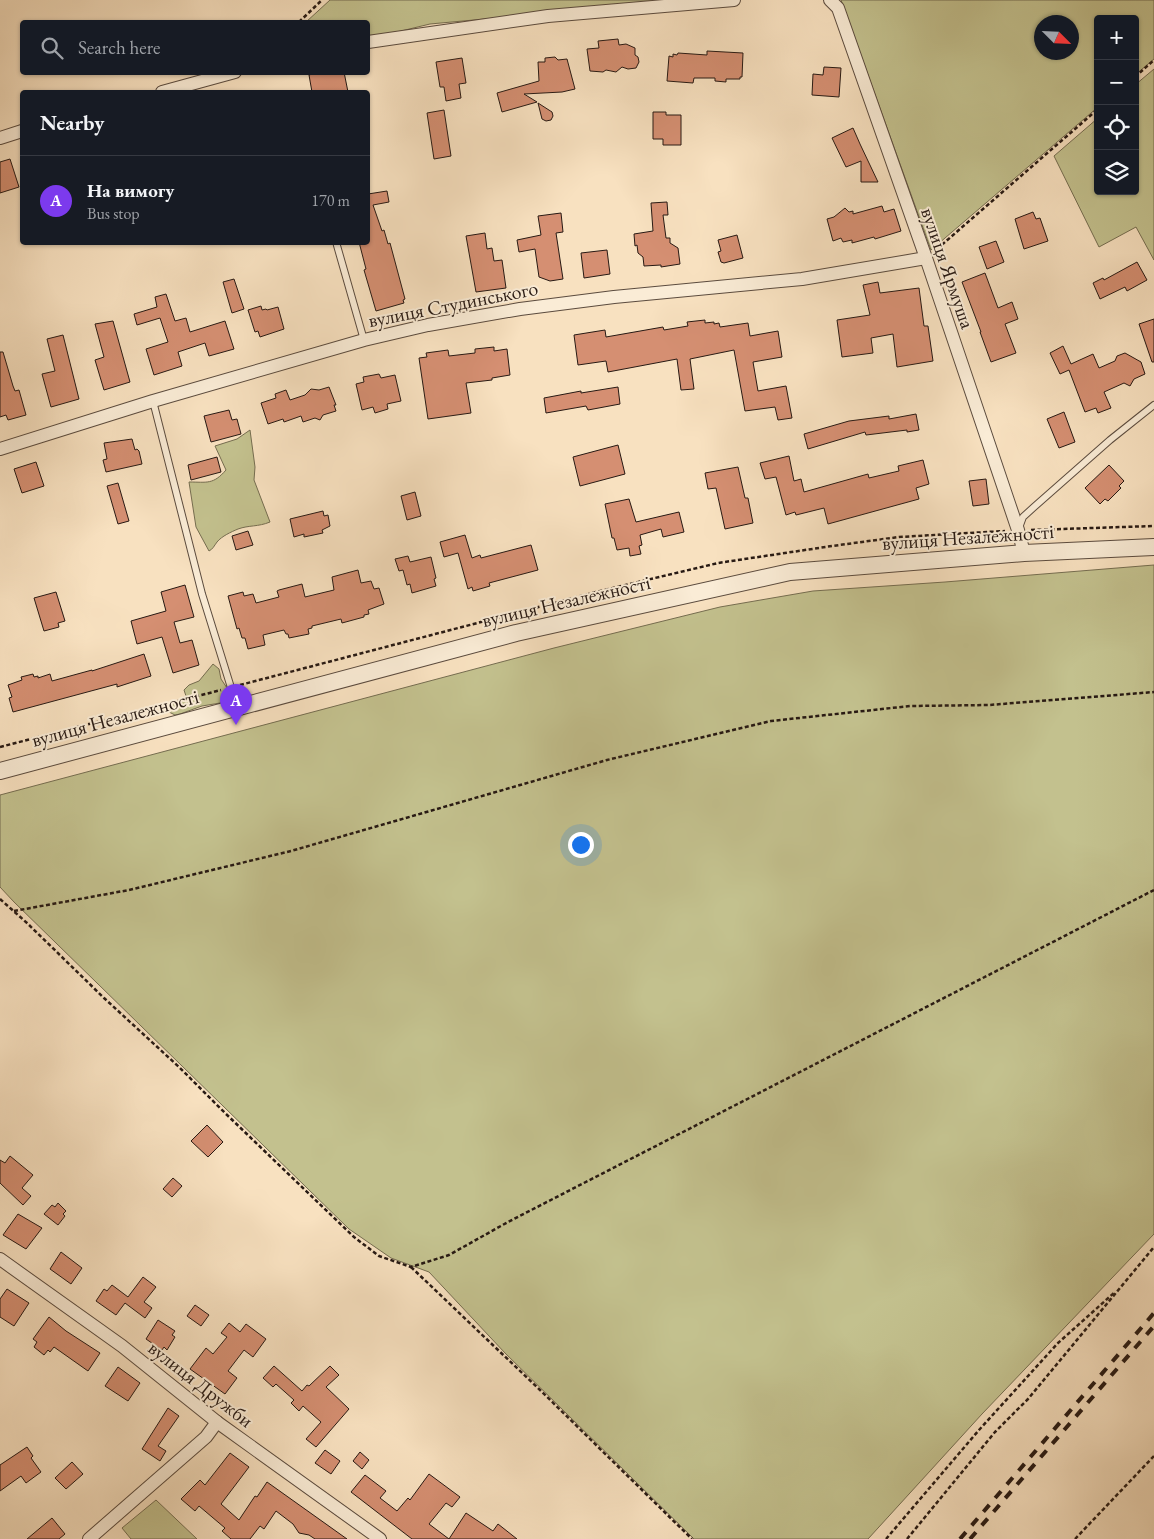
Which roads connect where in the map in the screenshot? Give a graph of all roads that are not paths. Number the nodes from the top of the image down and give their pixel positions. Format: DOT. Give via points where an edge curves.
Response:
graph roads {
  1 [pos="734,0"];
  2 [pos="830,0"];
  3 [pos="370,42"];
  4 [pos="224,75"];
  5 [pos="169,90"];
  6 [pos="20,132"];
  7 [pos="0,138"];
  8 [pos="337,245"];
  9 [pos="926,258"];
  10 [pos="364,340"];
  11 [pos="153,401"];
  12 [pos="1154,405"];
  13 [pos="0,448"];
  14 [pos="1018,530"];
  15 [pos="1154,547"];
  16 [pos="1024,553"];
  17 [pos="238,708"];
  18 [pos="0,771"];
  19 [pos="2,1265"];
  20 [pos="217,1422"];
  21 [pos="89,1539"];
  22 [pos="380,1539"];
  1 -- 3 [label="street" via="548,16"];
  2 -- 9 [label="street, вулиця Ярмуша" via="838,8"];
  4 -- 5 [label="street"];
  6 -- 7 [label="street"];
  8 -- 10 [label="lane"];
  9 -- 10 [label="street, вулиця Студинського" via="802,279 614,296 520,309"];
  9 -- 14 [label="street, вулиця Ярмуша"];
  10 -- 11 [label="street, вулиця Студинського"];
  11 -- 13 [label="street, вулиця Студинського"];
  11 -- 17 [label="lane" via="202,594"];
  12 -- 14 [label="lane" via="1022,517"];
  14 -- 16 [label="street, вулиця Ярмуша"];
  15 -- 16 [label="street, вулиця Незалежності"];
  16 -- 17 [label="street, вулиця Незалежності" via="790,572 516,633"];
  17 -- 18 [label="street, вулиця Незалежності"];
  19 -- 20 [label="street, вулиця Дружби" via="122,1346"];
  20 -- 21 [label="street" via="206,1437"];
  20 -- 22 [label="street, вулиця Дружби"];
}
